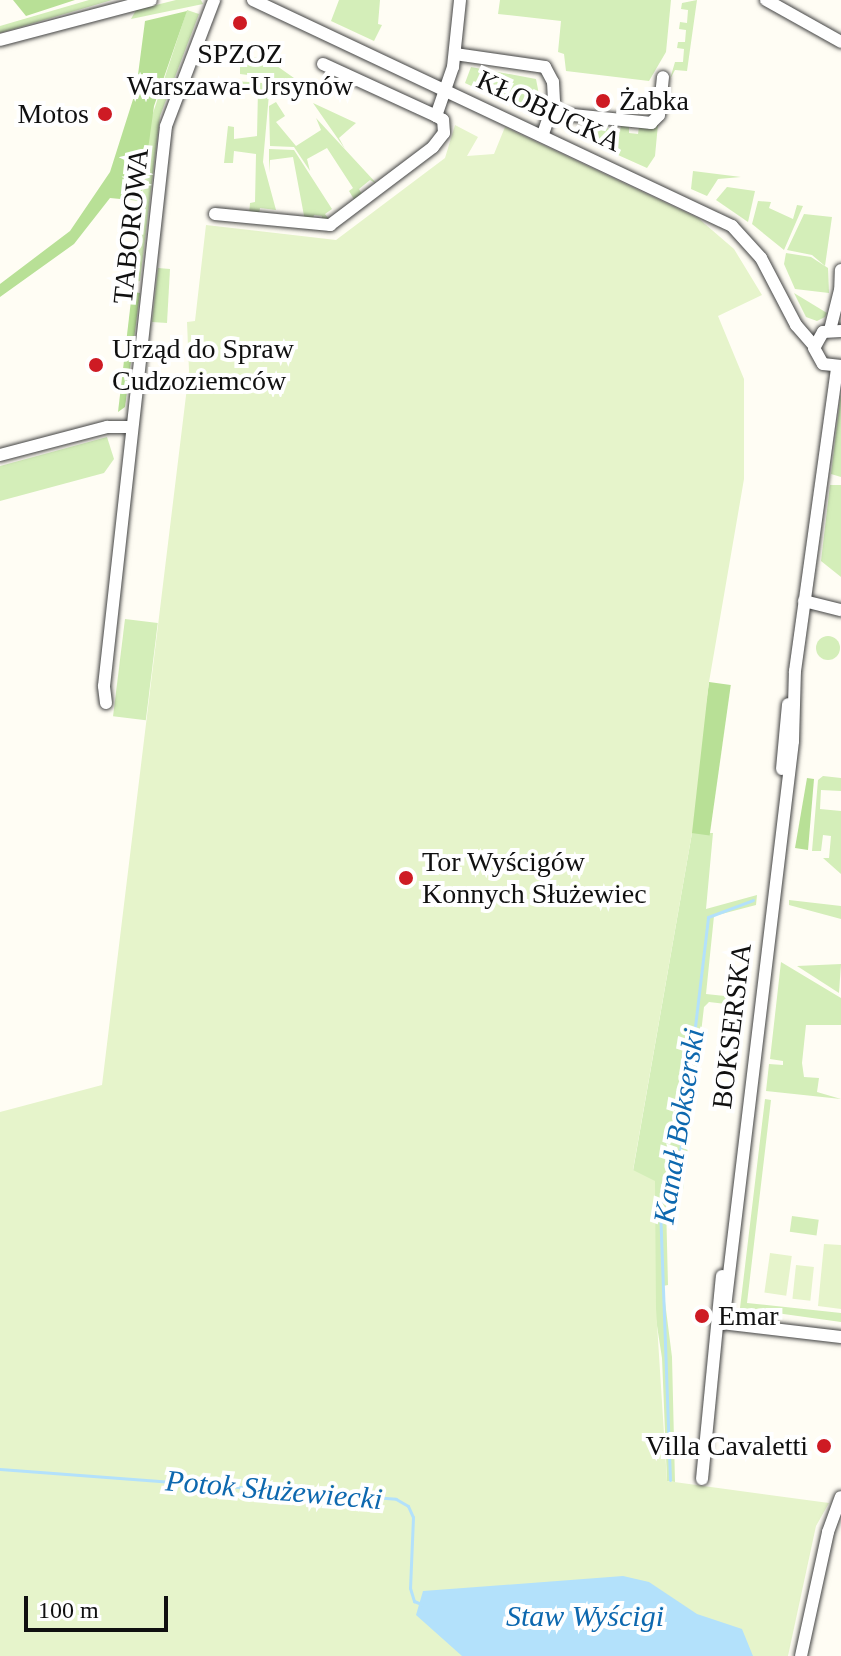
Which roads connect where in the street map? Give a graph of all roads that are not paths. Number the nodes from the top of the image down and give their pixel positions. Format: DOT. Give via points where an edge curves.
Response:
graph roads {
  1 [pos="151,0"];
  2 [pos="214,0"];
  3 [pos="253,0"];
  4 [pos="460,0"];
  5 [pos="766,0"];
  6 [pos="0,40"];
  7 [pos="841,42"];
  8 [pos="455,54"];
  9 [pos="323,64"];
  10 [pos="663,77"];
  11 [pos="447,90"];
  12 [pos="553,113"];
  13 [pos="436,116"];
  14 [pos="543,134"];
  15 [pos="215,214"];
  16 [pos="841,270"];
  17 [pos="840,296"];
  18 [pos="826,335"];
  19 [pos="834,366"];
  20 [pos="132,427"];
  21 [pos="0,455"];
  22 [pos="804,601"];
  23 [pos="841,610"];
  24 [pos="106,703"];
  25 [pos="722,1324"];
  26 [pos="841,1337"];
  27 [pos="702,1479"];
  28 [pos="841,1497"];
  29 [pos="834,1534"];
  30 [pos="801,1656"];
  1 -- 6 [label="street"];
  2 -- 20 [label="street, TABOROWA" via="166,126"];
  3 -- 11 [label="street, KŁOBUCKA"];
  4 -- 8 [label="street"];
  5 -- 7 [label="street"];
  8 -- 11 [label="street"];
  8 -- 12 [label="street" via="545,67 553,82"];
  9 -- 13 [label="street"];
  10 -- 12 [label="street" via="659,115 651,123"];
  11 -- 13 [label="street"];
  11 -- 14 [label="street, KŁOBUCKA"];
  12 -- 14 [label="street"];
  13 -- 15 [label="street" via="445,126 433,147 330,225"];
  14 -- 18 [label="street, KŁOBUCKA" via="732,226 761,258 799,331"];
  16 -- 17 [label="street"];
  17 -- 18 [label="street"];
  18 -- 19 [label="street, KŁOBUCKA"];
  19 -- 22 [label="street, BOKSERSKA"];
  20 -- 21 [label="street" via="107,427"];
  20 -- 24 [label="street, TABOROWA"];
  22 -- 23 [label="street"];
  22 -- 25 [label="street, BOKSERSKA" via="793,741 729,1257 716,1306 715,1318"];
  25 -- 26 [label="street"];
  25 -- 27 [label="street, BOKSERSKA"];
  28 -- 29 [label="street"];
  29 -- 30 [label="street"];
}
